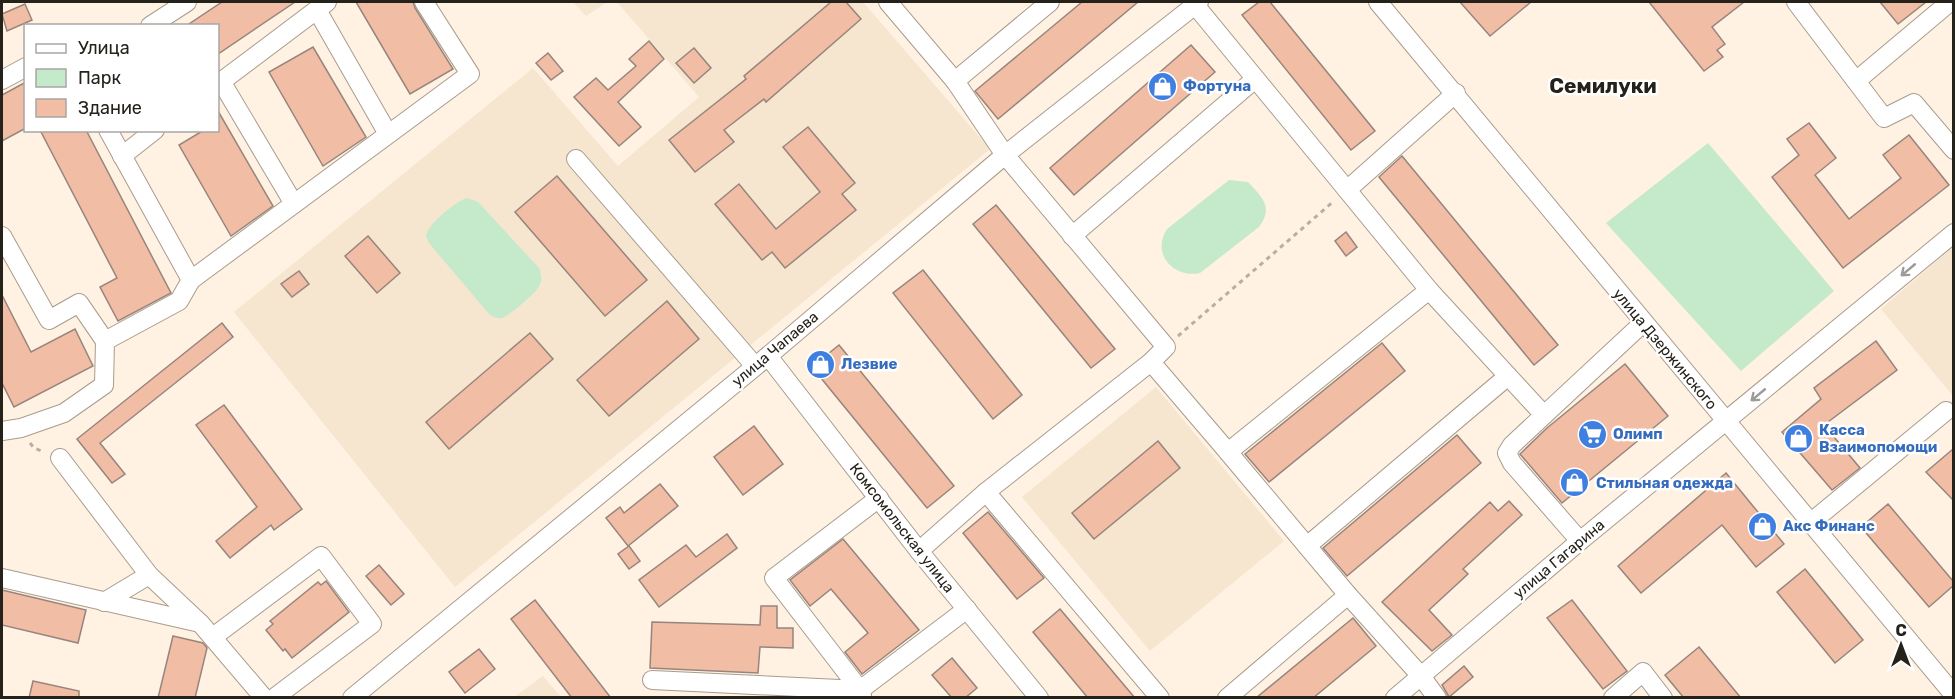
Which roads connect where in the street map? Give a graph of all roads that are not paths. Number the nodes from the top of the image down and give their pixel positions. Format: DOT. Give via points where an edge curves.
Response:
graph roads {
  1 [pos="187,2"];
  2 [pos="424,2"];
  3 [pos="888,2"];
  4 [pos="1050,2"];
  5 [pos="1378,2"];
  6 [pos="1796,2"];
  7 [pos="1950,2"];
  8 [pos="1197,3"];
  9 [pos="322,6"];
  10 [pos="153,24"];
  11 [pos="24,68"];
  12 [pos="2,80"];
  13 [pos="1254,80"];
  14 [pos="955,81"];
  15 [pos="1856,81"];
  16 [pos="219,82"];
  17 [pos="1456,93"];
  18 [pos="109,132"];
  19 [pos="152,132"];
  20 [pos="388,134"];
  21 [pos="1953,150"];
  22 [pos="1005,155"];
  23 [pos="122,156"];
  24 [pos="576,159"];
  25 [pos="1347,190"];
  26 [pos="294,204"];
  27 [pos="1953,233"];
  28 [pos="2,236"];
  29 [pos="1072,236"];
  30 [pos="191,280"];
  31 [pos="1429,290"];
  32 [pos="1643,323"];
  33 [pos="105,341"];
  34 [pos="762,361"];
  35 [pos="1151,362"];
  36 [pos="1508,376"];
  37 [pos="1946,411"];
  38 [pos="1544,415"];
  39 [pos="1726,422"];
  40 [pos="2,431"];
  41 [pos="1228,452"];
  42 [pos="60,458"];
  43 [pos="986,492"];
  44 [pos="879,498"];
  45 [pos="1809,524"];
  46 [pos="1580,541"];
  47 [pos="1307,546"];
  48 [pos="920,551"];
  49 [pos="149,575"];
  50 [pos="2,579"];
  51 [pos="1348,595"];
  52 [pos="104,602"];
  53 [pos="967,609"];
  54 [pos="207,631"];
  55 [pos="1421,676"];
  56 [pos="652,680"];
  57 [pos="861,694"];
  58 [pos="1953,695"];
  59 [pos="264,698"];
  60 [pos="274,698"];
  61 [pos="352,698"];
  62 [pos="1039,698"];
  63 [pos="1160,698"];
  64 [pos="1227,698"];
  65 [pos="1395,698"];
  66 [pos="1437,698"];
  67 [pos="1613,698"];
  68 [pos="1663,698"];
  1 -- 10 [label="street"];
  2 -- 20 [label="street" via="470,74"];
  3 -- 14 [label="street"];
  4 -- 14 [label="street"];
  5 -- 17 [label="street, улица Дзержинского"];
  6 -- 15 [label="street"];
  7 -- 15 [label="street"];
  8 -- 13 [label="street"];
  8 -- 22 [label="street, улица Чапаева"];
  9 -- 16 [label="street"];
  9 -- 20 [label="street"];
  11 -- 12 [label="street"];
  13 -- 25 [label="street"];
  13 -- 29 [label="street"];
  14 -- 22 [label="street"];
  15 -- 21 [label="street" via="1884,118 1914,103"];
  16 -- 26 [label="street"];
  17 -- 25 [label="street"];
  17 -- 32 [label="street, улица Дзержинского"];
  18 -- 23 [label="street"];
  19 -- 23 [label="street"];
  20 -- 26 [label="street"];
  22 -- 29 [label="street"];
  22 -- 34 [label="street, улица Чапаева"];
  23 -- 30 [label="street"];
  24 -- 34 [label="street, Комсомольская улица"];
  25 -- 31 [label="street"];
  26 -- 30 [label="street"];
  27 -- 39 [label="street, улица Гагарина, one-way"];
  28 -- 33 [label="street" via="49,320 79,303"];
  29 -- 35 [label="street" via="1166,347"];
  30 -- 33 [label="street" via="179,301"];
  31 -- 36 [label="street"];
  31 -- 41 [label="street"];
  32 -- 38 [label="street"];
  32 -- 39 [label="street, улица Дзержинского"];
  33 -- 40 [label="street" via="104,385 64,413"];
  34 -- 44 [label="street, Комсомольская улица"];
  34 -- 61 [label="street, улица Чапаева"];
  35 -- 41 [label="street"];
  35 -- 43 [label="street"];
  36 -- 38 [label="street"];
  36 -- 47 [label="street"];
  37 -- 45 [label="street"];
  38 -- 46 [label="street" via="1507,453"];
  39 -- 45 [label="street, улица Дзержинского"];
  39 -- 46 [label="street, улица Гагарина"];
  41 -- 47 [label="street"];
  42 -- 49 [label="street"];
  43 -- 48 [label="street"];
  43 -- 63 [label="street"];
  44 -- 48 [label="street, Комсомольская улица"];
  44 -- 57 [label="street" via="774,578"];
  45 -- 58 [label="street, улица Дзержинского"];
  46 -- 55 [label="street, улица Гагарина"];
  47 -- 51 [label="street"];
  48 -- 53 [label="street, Комсомольская улица"];
  49 -- 52 [label="street"];
  49 -- 54 [label="street"];
  50 -- 52 [label="street"];
  51 -- 55 [label="street"];
  51 -- 64 [label="street"];
  52 -- 54 [label="street"];
  53 -- 57 [label="street"];
  53 -- 62 [label="street, Комсомольская улица"];
  54 -- 59 [label="street"];
  54 -- 60 [label="street" via="321,556 372,624"];
  55 -- 65 [label="street, улица Гагарина"];
  55 -- 66 [label="street"];
  56 -- 57 [label="street"];
  67 -- 68 [label="street" via="1643,672"];
}
